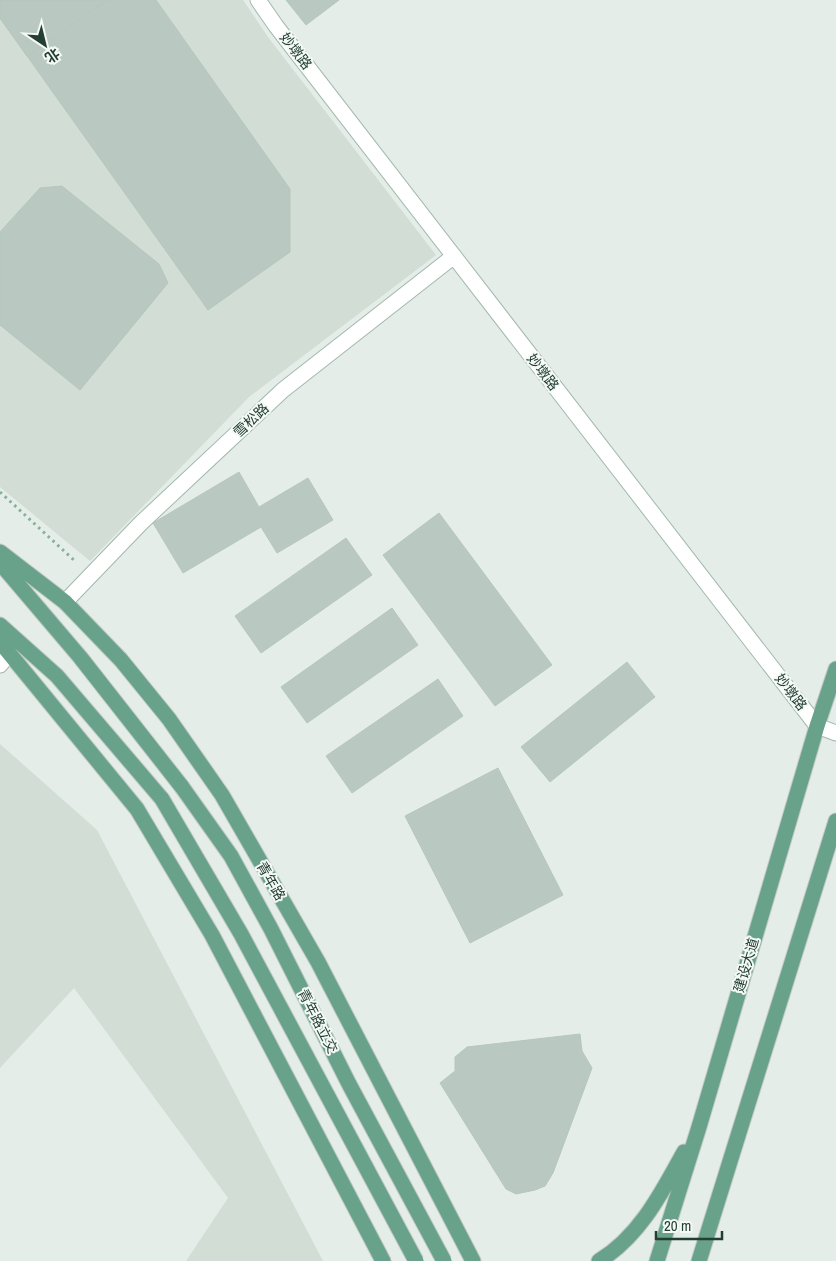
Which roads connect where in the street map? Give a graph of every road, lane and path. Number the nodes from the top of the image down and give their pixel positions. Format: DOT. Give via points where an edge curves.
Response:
graph roads {
  1 [pos="258,0"];
  2 [pos="454,256"];
  3 [pos="0,492"];
  4 [pos="0,552"];
  5 [pos="76,562"];
  6 [pos="0,563"];
  7 [pos="64,602"];
  8 [pos="0,625"];
  9 [pos="3,654"];
  10 [pos="836,669"];
  11 [pos="817,726"];
  12 [pos="836,733"];
  13 [pos="836,821"];
  14 [pos="699,1127"];
  15 [pos="474,1259"];
  16 [pos="383,1261"];
  17 [pos="416,1261"];
  18 [pos="444,1261"];
  19 [pos="599,1261"];
  20 [pos="657,1261"];
  21 [pos="698,1261"];
  1 -- 2 [label="street, 妙墩路"];
  2 -- 7 [label="street, 雪松路" via="283,390 141,523"];
  2 -- 11 [label="street, 妙墩路"];
  3 -- 5 [label="path"];
  4 -- 7 [label="main road, 青年路"];
  6 -- 18 [label="main road, 青年路立交, bridge" via="80,657 231,856"];
  7 -- 15 [label="main road, 青年路" via="121,660 222,795 318,962"];
  8 -- 17 [label="main road, 青年路立交, bridge" via="57,676 162,798 241,934"];
  9 -- 16 [label="main road" via="137,809 212,935"];
  10 -- 11 [label="main road, 建设大道"];
  11 -- 12 [label="street"];
  11 -- 14 [label="main road, 建设大道"];
  13 -- 21 [label="main road"];
  14 -- 19 [label="main road" via="653,1208 624,1241"];
  14 -- 20 [label="main road, 建设大道"];
}
